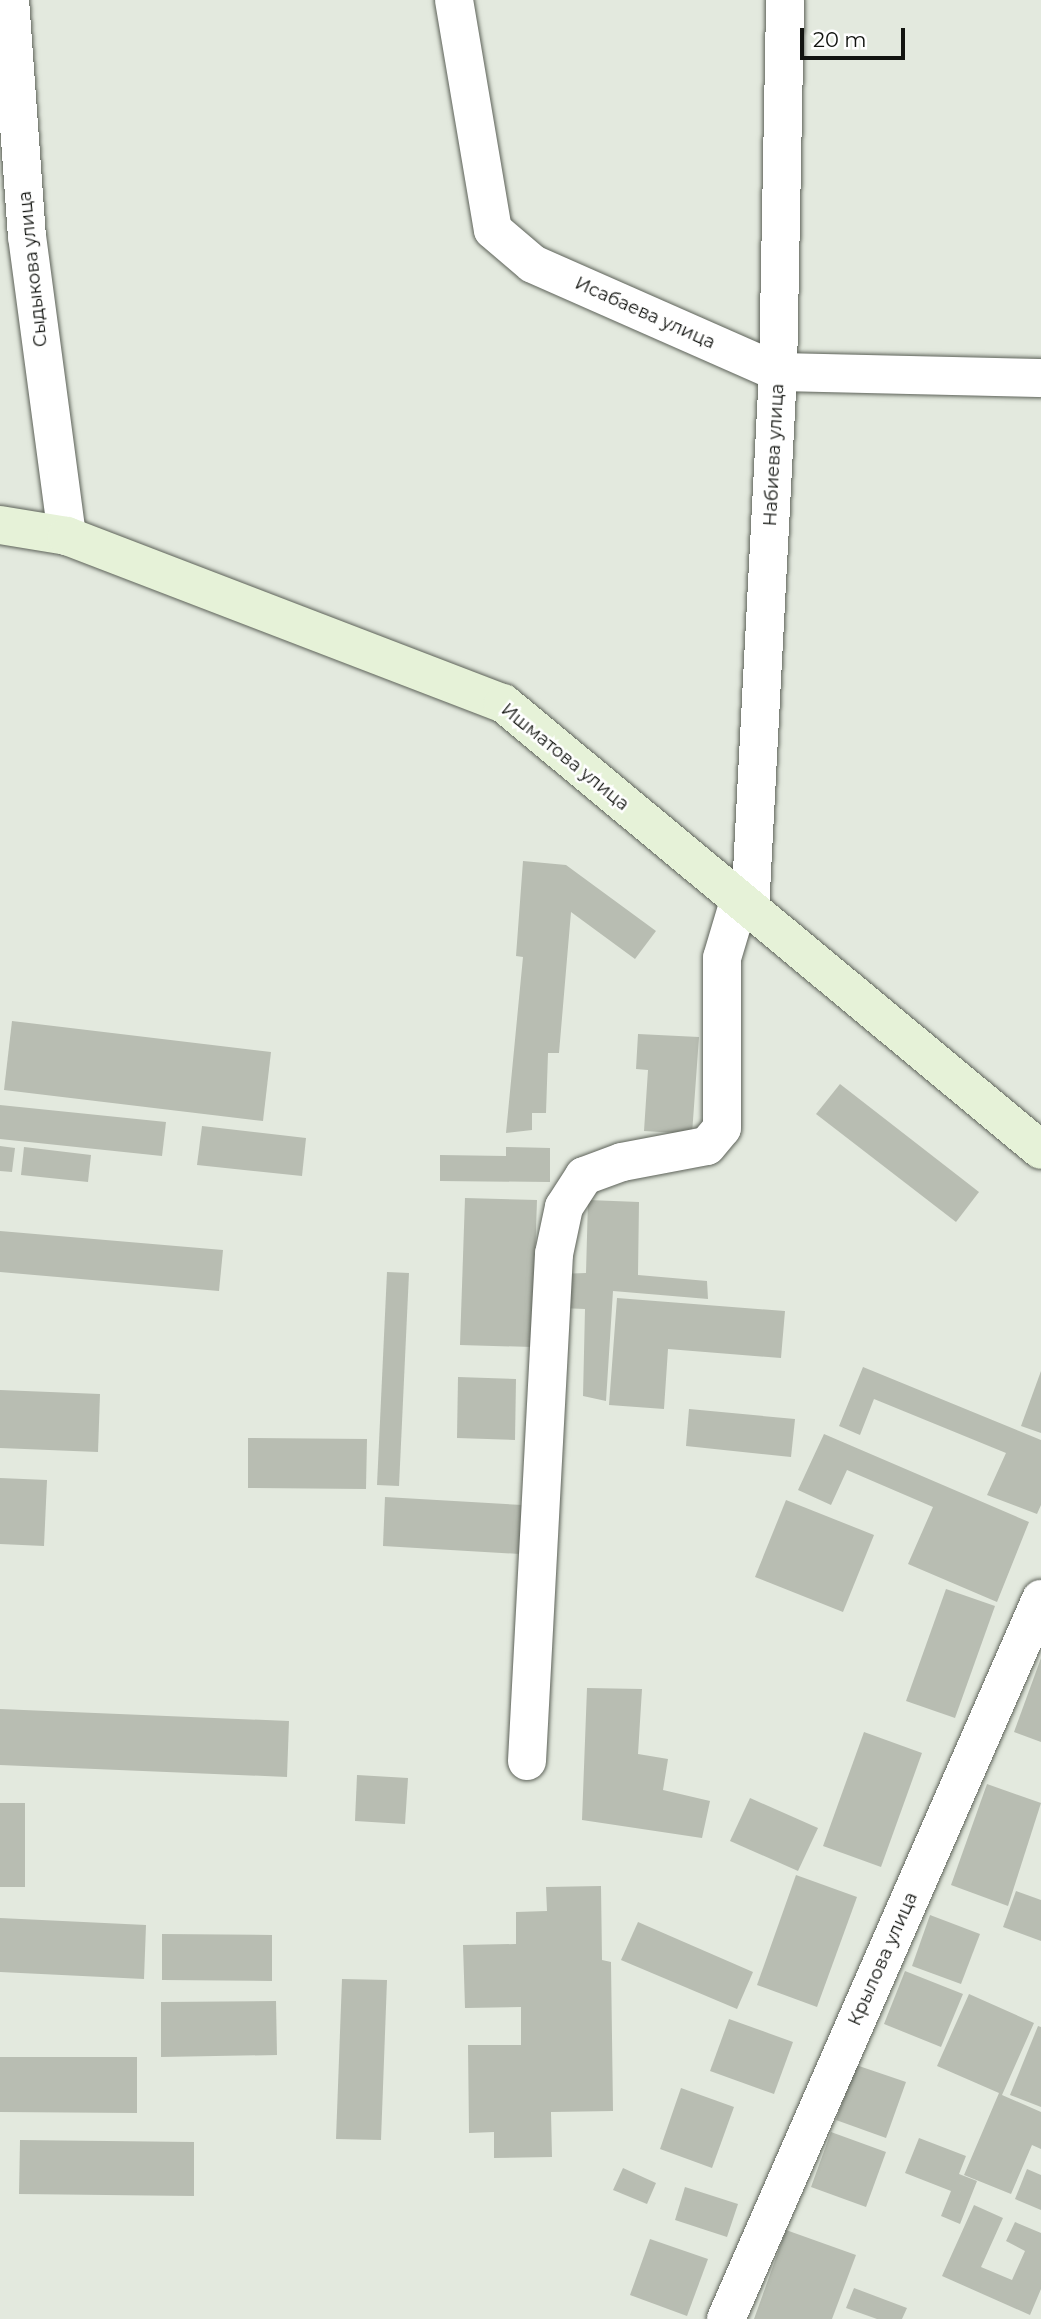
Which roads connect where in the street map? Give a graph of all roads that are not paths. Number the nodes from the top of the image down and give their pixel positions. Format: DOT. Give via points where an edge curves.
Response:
graph roads {
  1 [pos="10,0"];
  2 [pos="454,0"];
  3 [pos="785,0"];
  4 [pos="14,236"];
  5 [pos="778,372"];
  6 [pos="1041,378"];
  7 [pos="0,525"];
  8 [pos="67,536"];
  9 [pos="745,906"];
  10 [pos="1041,1150"];
  11 [pos="1041,1599"];
  12 [pos="527,1761"];
  13 [pos="726,2319"];
  1 -- 4 [label="street, Сыдыкова улица"];
  2 -- 5 [label="street, Исабаева улица" via="493,230 533,264"];
  3 -- 5 [label="street, Набиева улица"];
  4 -- 8 [label="street, Сыдыкова улица"];
  5 -- 6 [label="street, Исабаева улица"];
  5 -- 9 [label="street, Набиева улица"];
  7 -- 8 [label="main road, Ишматова улица"];
  8 -- 9 [label="main road, Ишматова улица" via="503,704"];
  9 -- 10 [label="main road, Ишматова улица"];
  9 -- 12 [label="street, Набиева улица" via="722,958 722,1128 707,1146 622,1162 584,1176 564,1207 554,1254"];
  11 -- 13 [label="street, Крылова улица"];
}
